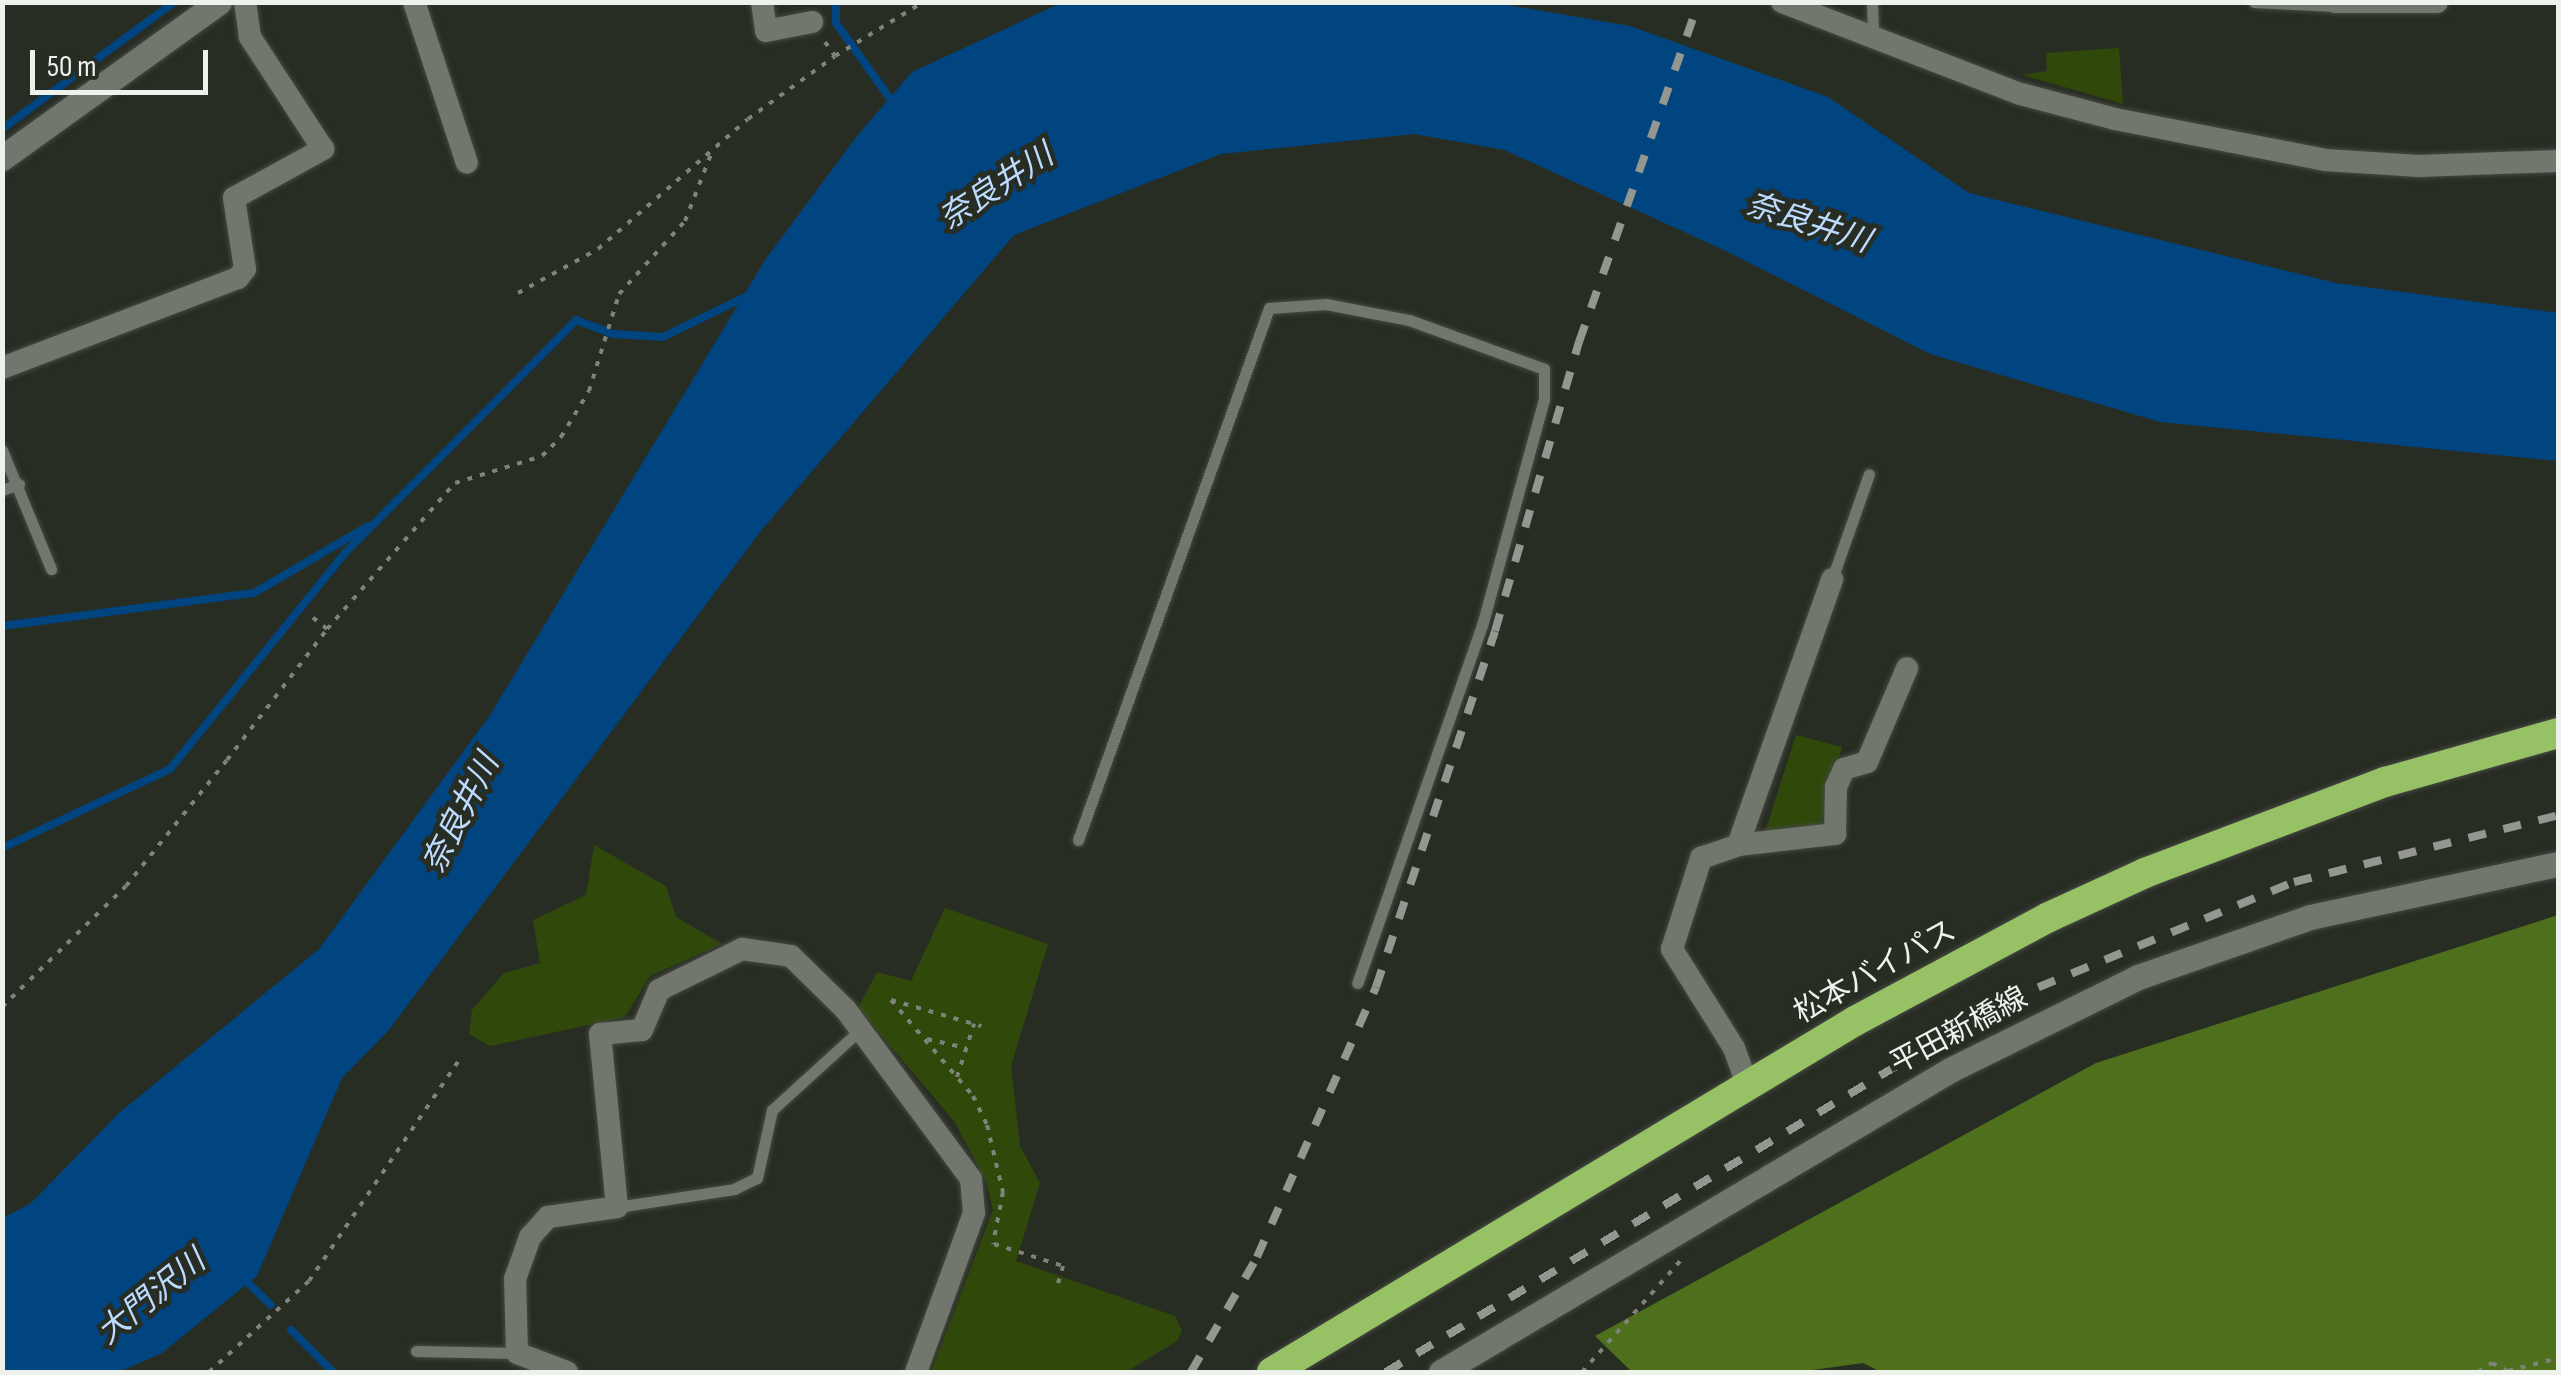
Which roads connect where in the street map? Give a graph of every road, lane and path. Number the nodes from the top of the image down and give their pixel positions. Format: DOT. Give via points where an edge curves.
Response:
graph roads {
  1 [pos="219,2"];
  2 [pos="245,2"];
  3 [pos="414,2"];
  4 [pos="762,2"];
  5 [pos="923,2"];
  6 [pos="1782,2"];
  7 [pos="1872,2"];
  8 [pos="2254,2"];
  9 [pos="2437,2"];
  10 [pos="2336,4"];
  11 [pos="812,22"];
  12 [pos="1873,37"];
  13 [pos="844,51"];
  14 [pos="835,56"];
  15 [pos="713,150"];
  16 [pos="2,158"];
  17 [pos="2558,161"];
  18 [pos="467,163"];
  19 [pos="518,292"];
  20 [pos="2,368"];
  21 [pos="2,450"];
  22 [pos="1869,474"];
  23 [pos="18,484"];
  24 [pos="2,490"];
  25 [pos="51,569"];
  26 [pos="1832,579"];
  27 [pos="310,615"];
  28 [pos="328,629"];
  29 [pos="1907,668"];
  30 [pos="2558,733"];
  31 [pos="1078,840"];
  32 [pos="1738,845"];
  33 [pos="2558,864"];
  34 [pos="1356,983"];
  35 [pos="2,1008"];
  36 [pos="974,1024"];
  37 [pos="982,1026"];
  38 [pos="861,1029"];
  39 [pos="924,1038"];
  40 [pos="966,1048"];
  41 [pos="460,1060"];
  42 [pos="956,1077"];
  43 [pos="1748,1087"];
  44 [pos="617,1207"];
  45 [pos="966,1236"];
  46 [pos="994,1244"];
  47 [pos="1685,1255"];
  48 [pos="1058,1283"];
  49 [pos="416,1350"];
  50 [pos="517,1353"];
  51 [pos="2558,1358"];
  52 [pos="209,1372"];
  53 [pos="567,1372"];
  54 [pos="916,1372"];
  55 [pos="1272,1372"];
  56 [pos="1441,1372"];
  57 [pos="1582,1372"];
  58 [pos="2478,1372"];
  1 -- 16 [label="main road"];
  2 -- 20 [label="street" via="250,38 324,149 234,198 245,269 238,278"];
  3 -- 18 [label="street"];
  4 -- 11 [label="street" via="766,30"];
  5 -- 13 [label="path"];
  6 -- 12 [label="street"];
  7 -- 12 [label="lane"];
  8 -- 10 [label="lane"];
  9 -- 10 [label="street"];
  12 -- 17 [label="street" via="2021,94 2325,160 2419,166"];
  14 -- 15 [label="path"];
  15 -- 19 [label="path" via="598,248"];
  15 -- 28 [label="path" via="685,221 620,294 589,392 542,456 455,483"];
  21 -- 23 [label="lane"];
  22 -- 26 [label="lane"];
  23 -- 24 [label="lane"];
  23 -- 25 [label="lane"];
  26 -- 32 [label="street"];
  27 -- 28 [label="path"];
  28 -- 35 [label="path" via="126,886"];
  29 -- 32 [label="street" via="1868,762 1844,769 1836,787 1835,834"];
  30 -- 43 [label="highway, 松本バイパス" via="2385,782 2146,873 1958,964"];
  31 -- 34 [label="lane" via="1269,308 1326,304 1409,320 1544,369 1544,398 1482,625"];
  32 -- 43 [label="street" via="1701,858 1672,949 1734,1048"];
  33 -- 56 [label="main road, 平田新橋線" via="2310,918 2138,977 1950,1070"];
  36 -- 37 [label="path"];
  36 -- 39 [label="path" via="890,1000"];
  36 -- 40 [label="path"];
  38 -- 44 [label="lane" via="772,1110 758,1178 734,1190"];
  38 -- 44 [label="street" via="790,956 742,949 659,990 642,1030 600,1034"];
  38 -- 45 [label="street" via="972,1179 974,1213"];
  39 -- 40 [label="path"];
  39 -- 42 [label="path"];
  40 -- 42 [label="path"];
  41 -- 52 [label="path" via="309,1280"];
  42 -- 46 [label="path" via="987,1125 1003,1192"];
  43 -- 55 [label="highway, 松本バイパス"];
  44 -- 50 [label="street" via="548,1217 530,1237 515,1279"];
  45 -- 46 [label="path"];
  45 -- 54 [label="street"];
  46 -- 48 [label="path" via="1062,1266"];
  47 -- 57 [label="path"];
  49 -- 50 [label="lane"];
  50 -- 53 [label="street"];
  51 -- 58 [label="path" via="2508,1371 2492,1363"];
}
